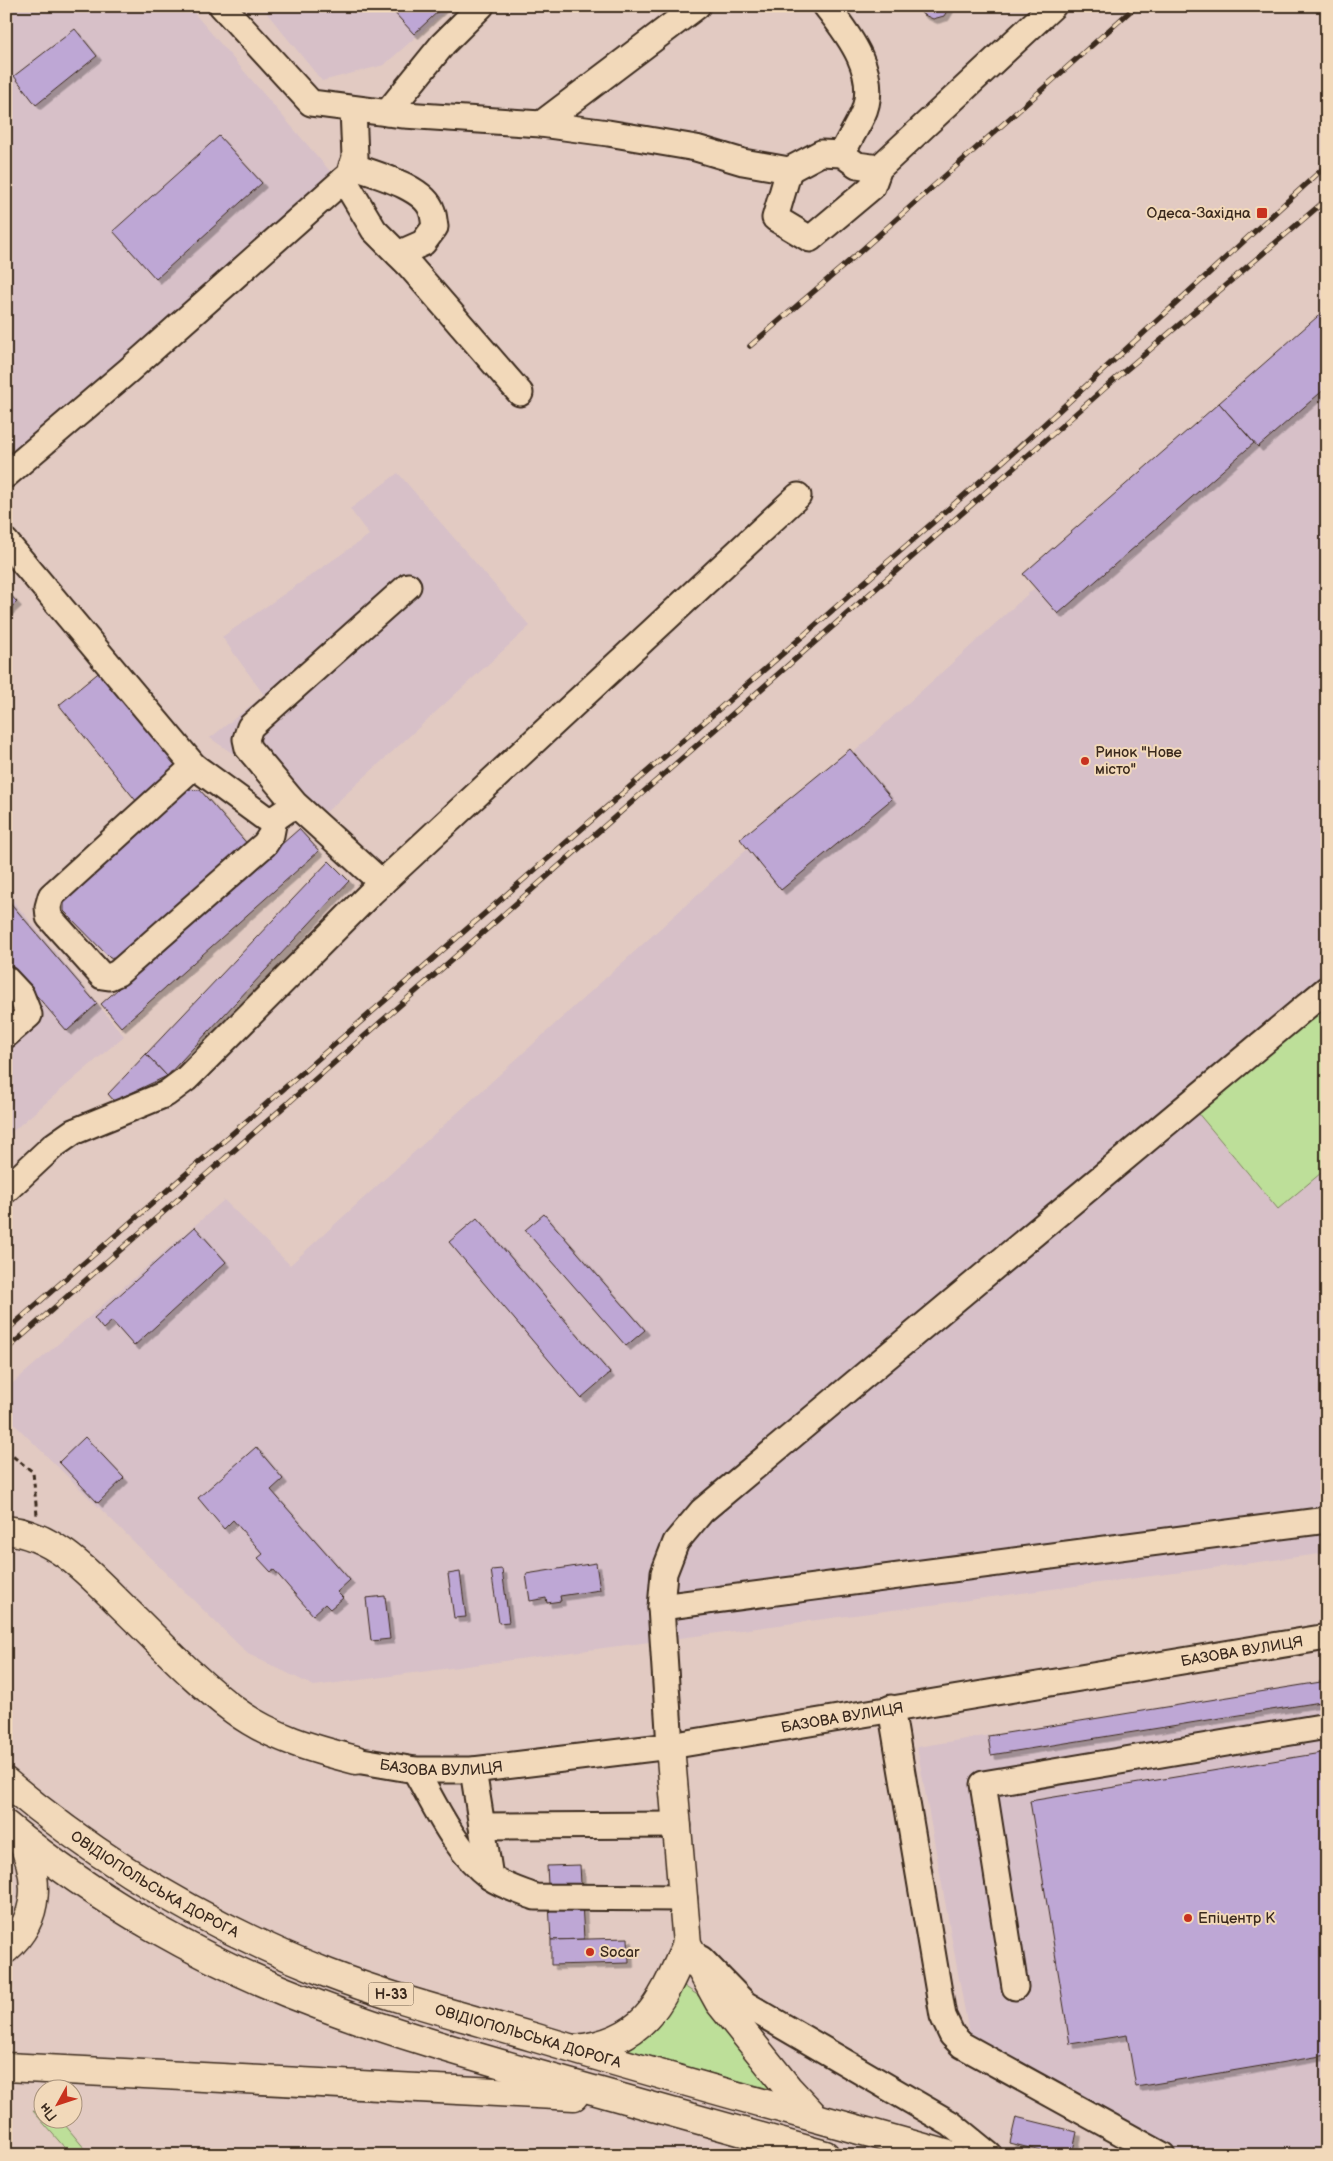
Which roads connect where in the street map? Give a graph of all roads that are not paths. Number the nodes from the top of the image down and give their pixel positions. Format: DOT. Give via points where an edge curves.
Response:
graph roads {
  1 [pos="222,6"];
  2 [pos="481,6"];
  3 [pos="696,6"];
  4 [pos="826,6"];
  5 [pos="1054,6"];
  6 [pos="353,109"];
  7 [pos="387,113"];
  8 [pos="540,124"];
  9 [pos="842,154"];
  10 [pos="879,168"];
  11 [pos="789,170"];
  12 [pos="348,173"];
  13 [pos="398,254"];
  14 [pos="520,393"];
  15 [pos="6,475"];
  16 [pos="798,496"];
  17 [pos="6,542"];
  18 [pos="408,586"];
  19 [pos="194,766"];
  20 [pos="295,804"];
  21 [pos="274,819"];
  22 [pos="382,883"];
  23 [pos="6,979"];
  24 [pos="1327,989"];
  25 [pos="6,1035"];
  26 [pos="6,1190"];
  27 [pos="1327,1520"];
  28 [pos="6,1530"];
  29 [pos="661,1607"];
  30 [pos="1327,1637"];
  31 [pos="891,1708"];
  32 [pos="1327,1726"];
  33 [pos="670,1746"];
  34 [pos="356,1760"];
  35 [pos="416,1770"];
  36 [pos="473,1770"];
  37 [pos="6,1782"];
  38 [pos="678,1824"];
  39 [pos="482,1826"];
  40 [pos="13,1831"];
  41 [pos="490,1877"];
  42 [pos="684,1898"];
  43 [pos="687,1944"];
  44 [pos="6,1949"];
  45 [pos="1015,1987"];
  46 [pos="573,2049"];
  47 [pos="6,2067"];
  48 [pos="618,2097"];
  49 [pos="816,2117"];
  50 [pos="825,2155"];
  51 [pos="949,2155"];
  52 [pos="989,2155"];
  53 [pos="1162,2155"];
  1 -- 6 [label="street" via="311,104"];
  2 -- 7 [label="street" via="443,44"];
  3 -- 8 [label="street"];
  4 -- 9 [label="street" via="848,34 863,64 867,83 863,115"];
  5 -- 10 [label="street"];
  6 -- 7 [label="street"];
  6 -- 12 [label="street" via="355,157"];
  7 -- 8 [label="street"];
  8 -- 11 [label="street" via="677,145"];
  9 -- 10 [label="street" via="857,164"];
  9 -- 11 [label="street" via="821,153"];
  10 -- 11 [label="street" via="872,187 810,239 775,218"];
  12 -- 13 [label="street" via="374,230"];
  12 -- 13 [label="street" via="398,183 418,193 432,209 435,226 423,243"];
  12 -- 15 [label="street" via="129,370"];
  13 -- 14 [label="street"];
  16 -- 22 [label="street"];
  17 -- 19 [label="street"];
  18 -- 20 [label="street" via="250,727 246,739 248,748"];
  19 -- 21 [label="street" via="264,818"];
  19 -- 21 [label="street" via="51,896 48,917 102,976 118,973 265,844 271,835"];
  20 -- 21 [label="street"];
  20 -- 22 [label="street"];
  22 -- 26 [label="street" via="186,1080 166,1094 73,1132 53,1146"];
  23 -- 25 [label="street" via="21,995 29,1015"];
  24 -- 29 [label="street" via="702,1511 676,1542 664,1573"];
  27 -- 29 [label="street"];
  28 -- 34 [label="main road" via="39,1538 71,1558 235,1711 308,1748"];
  29 -- 33 [label="street"];
  30 -- 31 [label="street, БАЗОВА ВУЛИЦЯ"];
  31 -- 33 [label="street, БАЗОВА ВУЛИЦЯ"];
  31 -- 53 [label="street" via="943,2016 952,2035 962,2045"];
  32 -- 45 [label="street" via="983,1784"];
  33 -- 36 [label="street, БАЗОВА ВУЛИЦЯ"];
  33 -- 38 [label="main road"];
  34 -- 35 [label="street, БАЗОВА ВУЛИЦЯ"];
  35 -- 36 [label="street, БАЗОВА ВУЛИЦЯ"];
  35 -- 41 [label="street" via="467,1855"];
  36 -- 39 [label="street"];
  37 -- 46 [label="main road, ОВІДІОПОЛЬСЬКА ДОРОГА / Н-33" via="56,1823 128,1872 256,1942 370,1988"];
  38 -- 39 [label="street"];
  38 -- 42 [label="main road"];
  39 -- 41 [label="street"];
  40 -- 44 [label="main road" via="29,1855 34,1873 34,1894 25,1926"];
  40 -- 48 [label="main road, Н-33" via="72,1875 150,1925 276,1988 359,2020"];
  41 -- 42 [label="street" via="535,1897"];
  42 -- 43 [label="main road"];
  43 -- 46 [label="main road" via="665,1992 641,2024 622,2038 599,2047"];
  43 -- 49 [label="main road" via="719,2002 788,2088"];
  43 -- 52 [label="street" via="744,2004 951,2124"];
  46 -- 49 [label="main road, ОВІДІОПОЛЬСЬКА ДОРОГА / Н-33"];
  47 -- 48 [label="main road"];
  48 -- 50 [label="main road, Н-33"];
  49 -- 51 [label="main road, ОВІДІОПОЛЬСЬКА ДОРОГА / Н-33"];
}
